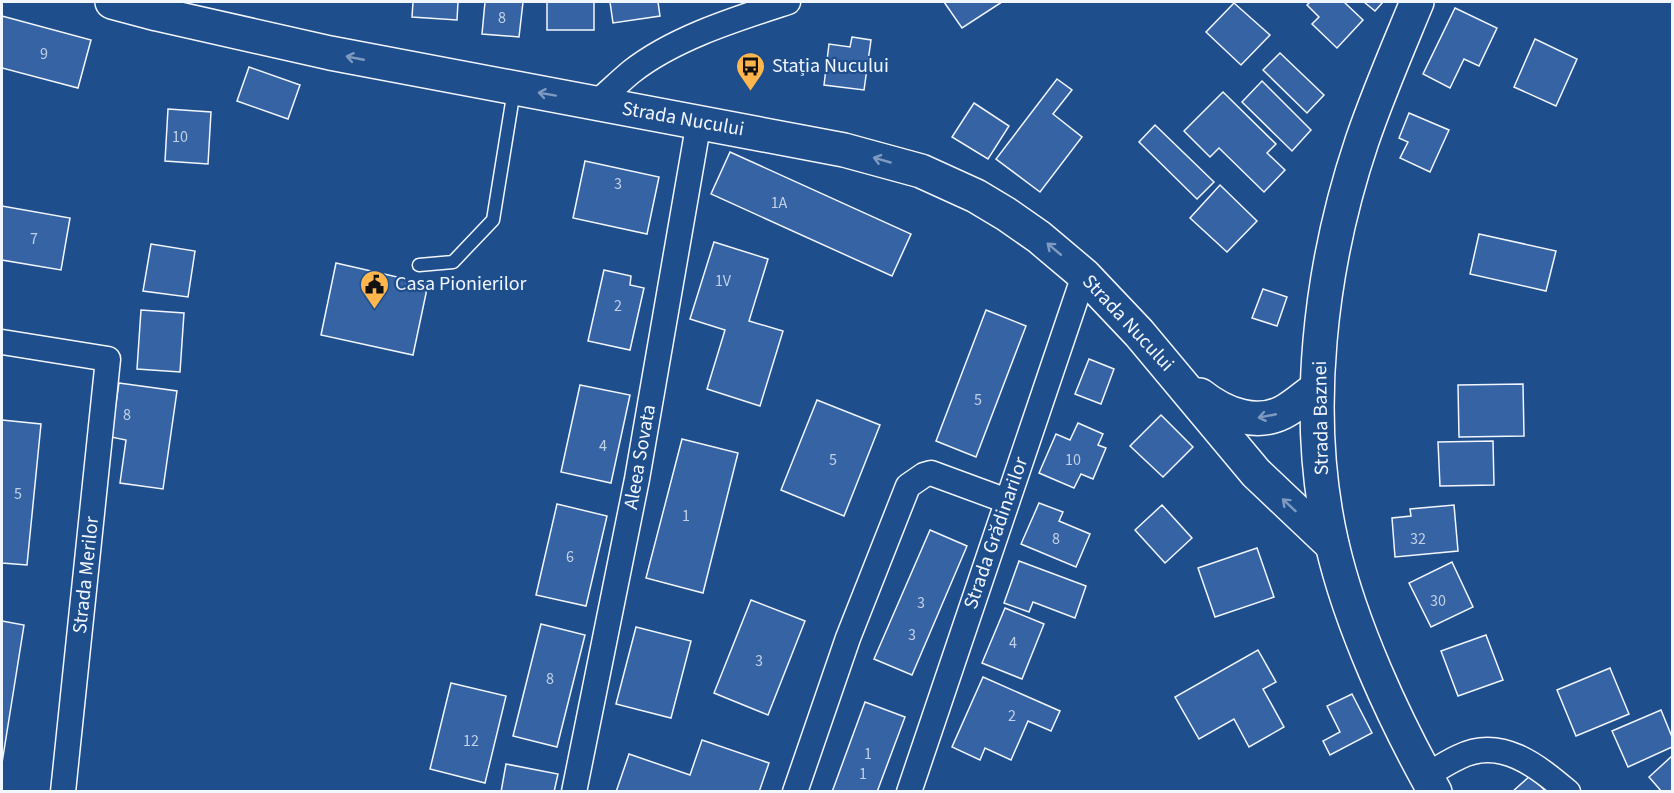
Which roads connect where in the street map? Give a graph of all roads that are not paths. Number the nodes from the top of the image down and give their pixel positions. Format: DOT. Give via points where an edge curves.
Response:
graph roads {
  1 [pos="112,2"];
  2 [pos="788,2"];
  3 [pos="1418,2"];
  4 [pos="514,89"];
  5 [pos="596,103"];
  6 [pos="699,121"];
  7 [pos="419,265"];
  8 [pos="1084,275"];
  9 [pos="2,342"];
  10 [pos="1182,382"];
  11 [pos="1317,388"];
  12 [pos="1007,501"];
  13 [pos="1332,545"];
  14 [pos="1431,784"];
  15 [pos="63,792"];
  16 [pos="574,792"];
  17 [pos="795,792"];
  18 [pos="909,792"];
  19 [pos="1568,792"];
  4 -- 1 [label="main road, Strada Nucului, one-way" via="330,53"];
  2 -- 5 [label="street" via="673,46 631,72"];
  3 -- 11 [label="main road, Strada Baznei" via="1362,142 1341,214"];
  5 -- 4 [label="main road, Strada Nucului, one-way"];
  4 -- 7 [label="lane" via="493,220 453,262"];
  5 -- 6 [label="main road, Strada Nucului"];
  8 -- 6 [label="main road, Strada Nucului, one-way" via="1006,214 921,171 844,150"];
  6 -- 16 [label="street, Aleea Sovata" via="637,479"];
  8 -- 10 [label="main road, Strada Nucului"];
  8 -- 12 [label="street, Strada Grădinarilor"];
  9 -- 15 [label="street, Strada Merilor" via="108,359"];
  11 -- 10 [label="main road, Strada Nucului, one-way" via="1286,411 1264,419 1242,417 1214,406"];
  13 -- 10 [label="main road, Strada Nucului, one-way" via="1256,472"];
  11 -- 13 [label="main road, Strada Baznei" via="1323,492"];
  12 -- 17 [label="street" via="931,473 908,486 848,638"];
  12 -- 18 [label="street, Strada Grădinarilor"];
  13 -- 14 [label="main road, Strada Baznei" via="1371,658"];
  14 -- 19 [label="street" via="1461,756 1490,749 1511,752 1538,767"];
}
